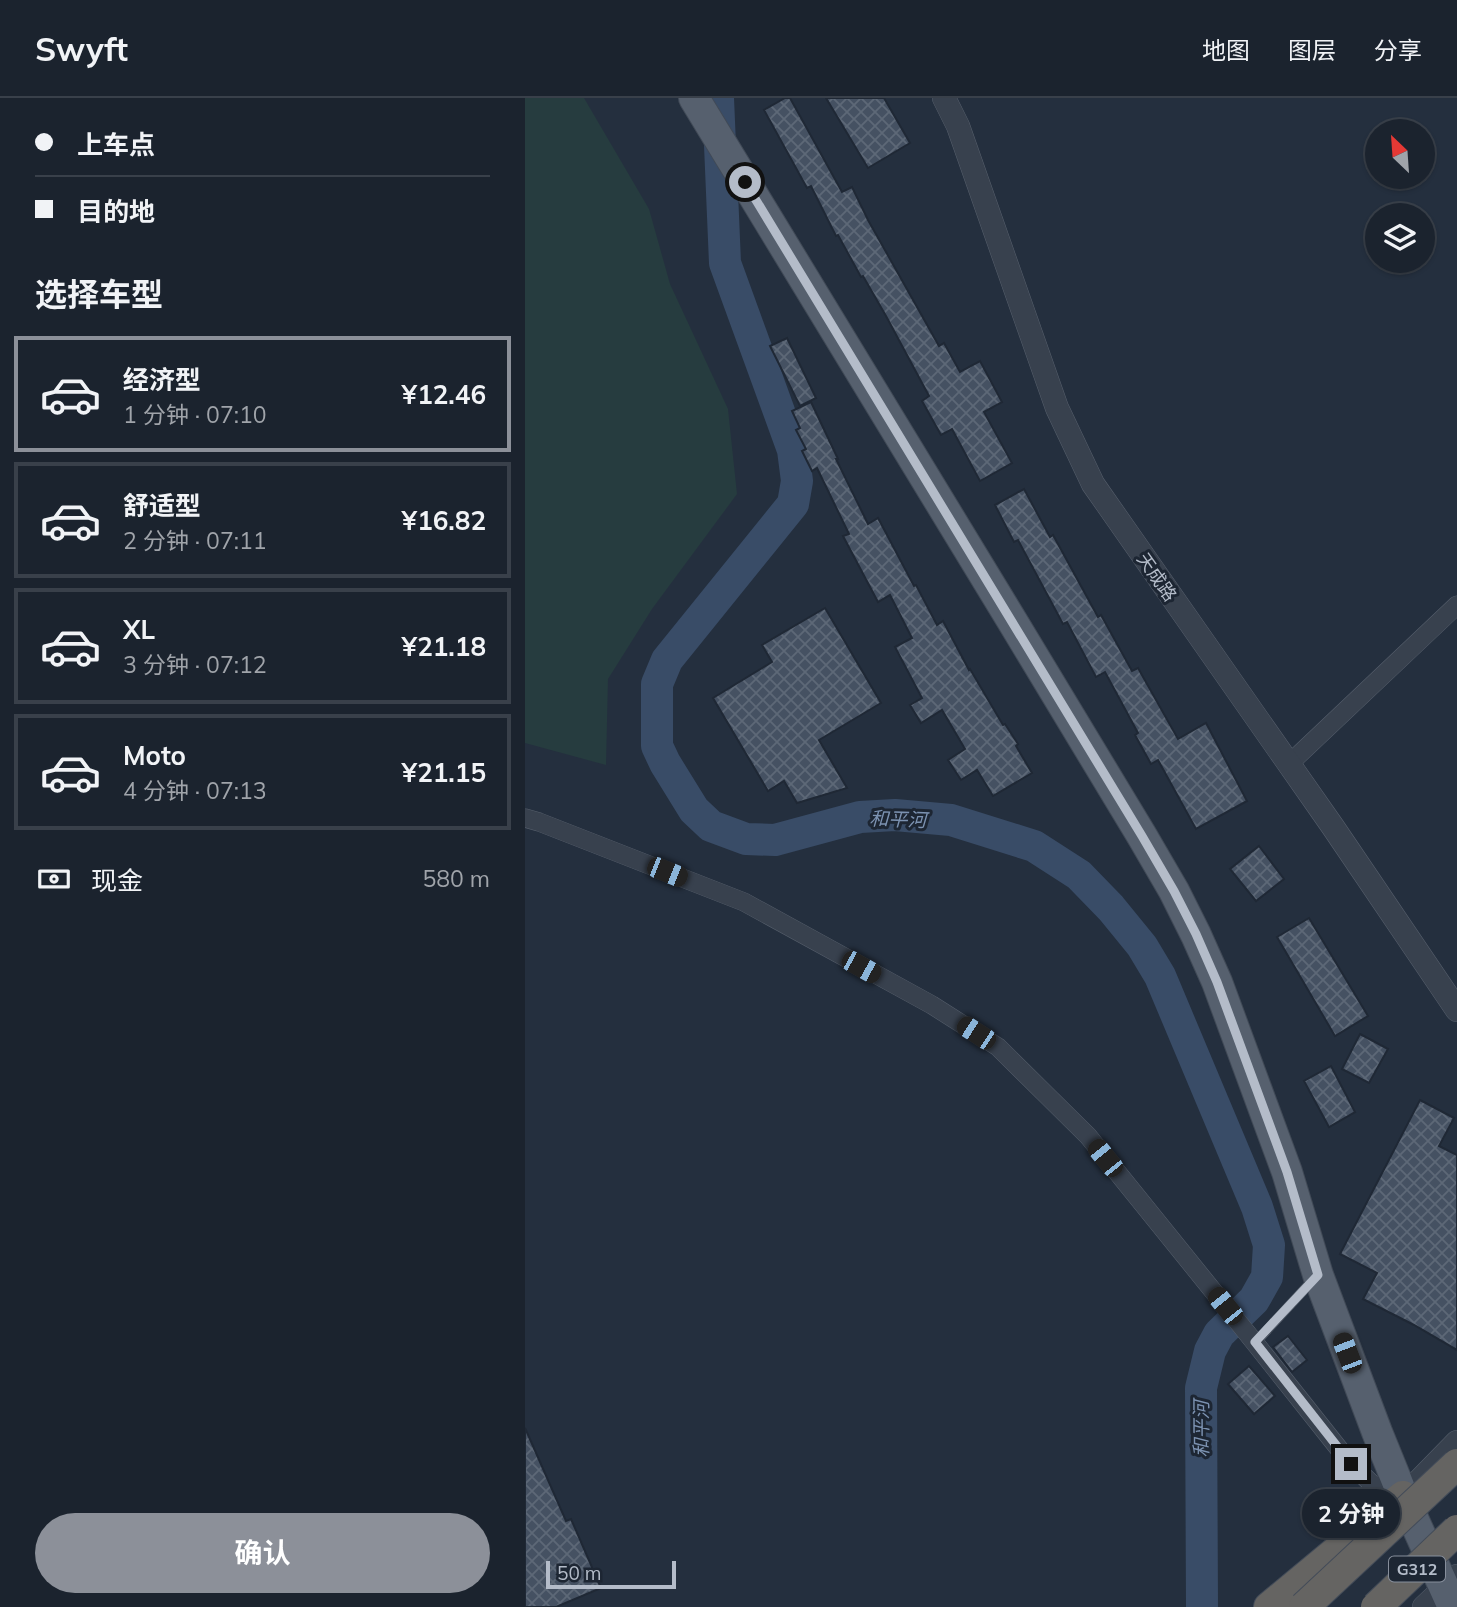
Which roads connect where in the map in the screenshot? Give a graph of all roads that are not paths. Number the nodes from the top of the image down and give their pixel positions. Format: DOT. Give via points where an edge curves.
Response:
graph roads {
  1 [pos="694,98"];
  2 [pos="944,98"];
  3 [pos="1457,606"];
  4 [pos="1289,764"];
  5 [pos="525,818"];
  6 [pos="1457,1010"];
  7 [pos="1318,1275"];
  8 [pos="1250,1336"];
  9 [pos="1457,1442"];
  10 [pos="1457,1464"];
  11 [pos="1403,1496"];
  12 [pos="1457,1530"];
  13 [pos="1457,1536"];
  14 [pos="1445,1595"];
  15 [pos="1269,1607"];
  16 [pos="1284,1607"];
  17 [pos="1304,1607"];
  18 [pos="1376,1607"];
  1 -- 7 [label="main road" via="1174,891 1217,982 1287,1172"];
  2 -- 4 [label="street, 天成路" via="958,126 1057,408 1093,484"];
  3 -- 4 [label="street"];
  4 -- 6 [label="street, 天成路"];
  5 -- 8 [label="street" via="744,902 932,1005 998,1047 1088,1136"];
  7 -- 8 [label="lane"];
  7 -- 11 [label="main road"];
  8 -- 11 [label="street" via="1351,1464 1372,1483"];
  9 -- 11 [label="street"];
  10 -- 17 [label="highway, G312, bridge"];
  11 -- 13 [label="main road"];
  11 -- 14 [label="main road"];
  11 -- 15 [label="highway"];
  11 -- 16 [label="street"];
  12 -- 18 [label="highway, G312, bridge"];
}
